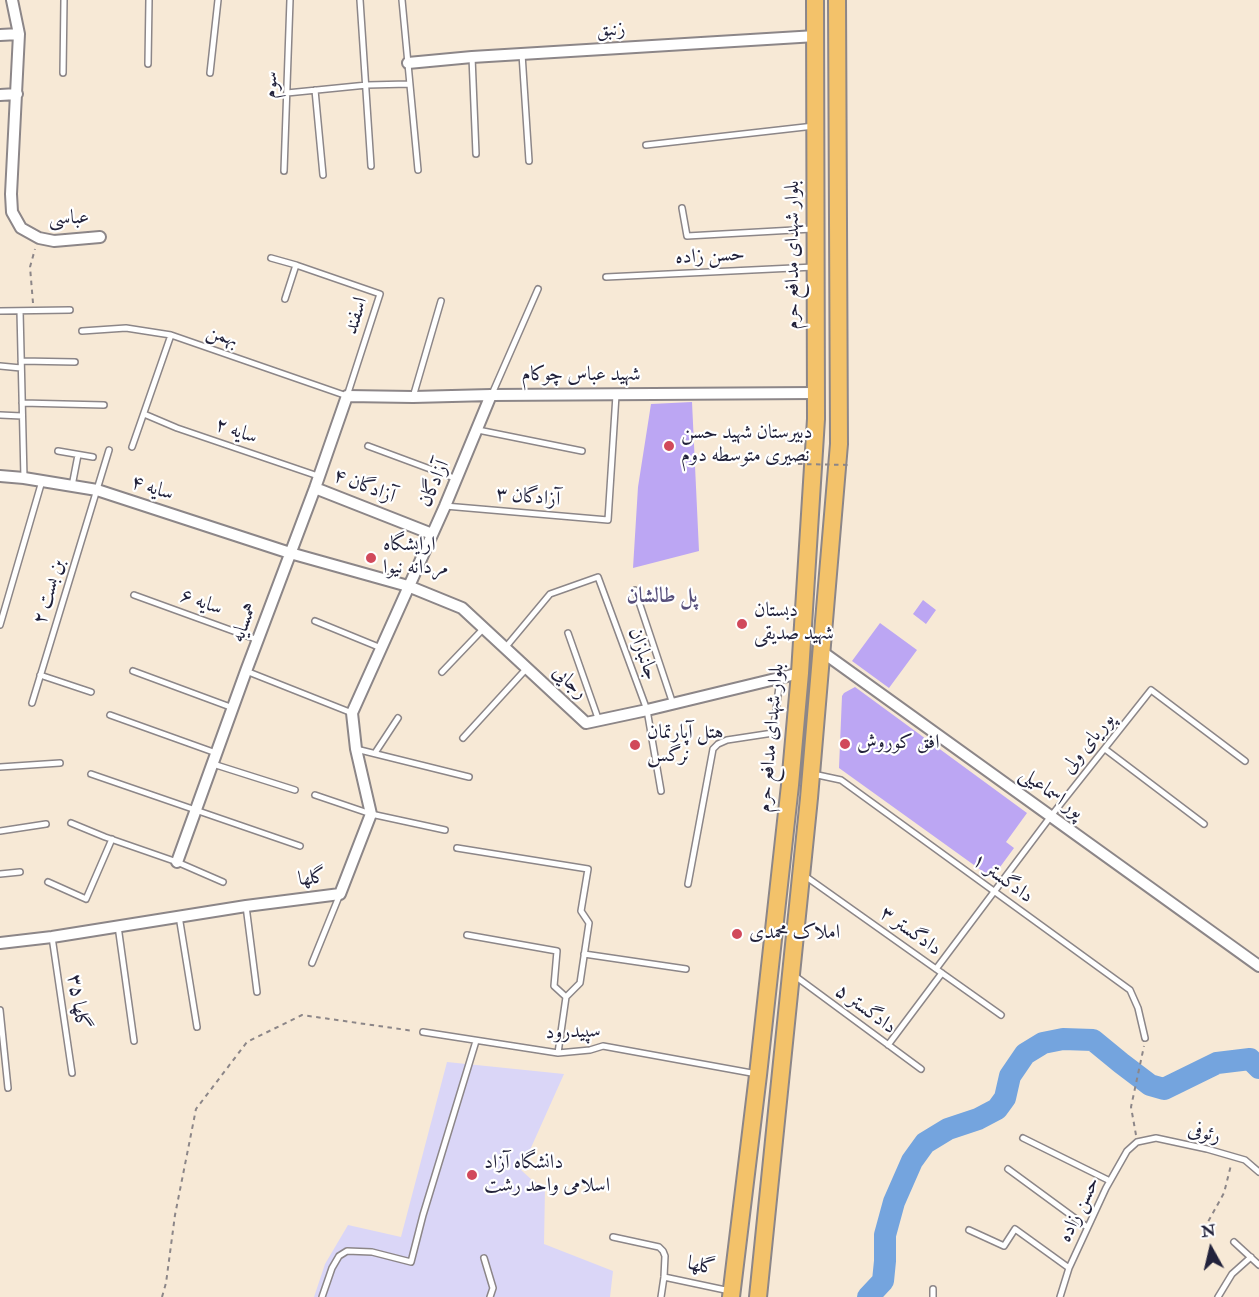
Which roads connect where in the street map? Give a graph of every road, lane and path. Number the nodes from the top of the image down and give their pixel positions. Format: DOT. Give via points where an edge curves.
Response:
graph roads {
  1 [pos="12,0"];
  2 [pos="64,0"];
  3 [pos="149,0"];
  4 [pos="218,0"];
  5 [pos="290,0"];
  6 [pos="360,0"];
  7 [pos="402,0"];
  8 [pos="815,0"];
  9 [pos="837,0"];
  10 [pos="19,34"];
  11 [pos="0,35"];
  12 [pos="816,36"];
  13 [pos="522,54"];
  14 [pos="472,57"];
  15 [pos="408,63"];
  16 [pos="148,64"];
  17 [pos="210,73"];
  18 [pos="63,74"];
  19 [pos="409,84"];
  20 [pos="367,85"];
  21 [pos="315,90"];
  22 [pos="286,93"];
  23 [pos="17,94"];
  24 [pos="0,95"];
  25 [pos="816,126"];
  26 [pos="646,145"];
  27 [pos="476,154"];
  28 [pos="529,161"];
  29 [pos="371,166"];
  30 [pos="418,170"];
  31 [pos="284,171"];
  32 [pos="323,175"];
  33 [pos="682,208"];
  34 [pos="815,229"];
  35 [pos="100,237"];
  36 [pos="39,238"];
  37 [pos="271,258"];
  38 [pos="296,264"];
  39 [pos="816,267"];
  40 [pos="606,277"];
  41 [pos="538,289"];
  42 [pos="285,299"];
  43 [pos="441,301"];
  44 [pos="20,310"];
  45 [pos="33,310"];
  46 [pos="69,310"];
  47 [pos="0,311"];
  48 [pos="82,331"];
  49 [pos="171,335"];
  50 [pos="21,361"];
  51 [pos="75,362"];
  52 [pos="0,366"];
  53 [pos="21,368"];
  54 [pos="816,393"];
  55 [pos="616,394"];
  56 [pos="491,395"];
  57 [pos="347,396"];
  58 [pos="414,397"];
  59 [pos="22,403"];
  60 [pos="104,405"];
  61 [pos="144,414"];
  62 [pos="0,415"];
  63 [pos="22,416"];
  64 [pos="478,430"];
  65 [pos="368,446"];
  66 [pos="132,447"];
  67 [pos="109,450"];
  68 [pos="58,451"];
  69 [pos="582,451"];
  70 [pos="78,454"];
  71 [pos="93,457"];
  72 [pos="798,464"];
  73 [pos="850,465"];
  74 [pos="0,476"];
  75 [pos="318,476"];
  76 [pos="24,478"];
  77 [pos="457,480"];
  78 [pos="42,481"];
  79 [pos="72,486"];
  80 [pos="315,488"];
  81 [pos="97,490"];
  82 [pos="445,506"];
  83 [pos="432,534"];
  84 [pos="290,553"];
  85 [pos="408,586"];
  86 [pos="635,590"];
  87 [pos="134,595"];
  88 [pos="315,621"];
  89 [pos="0,625"];
  90 [pos="484,628"];
  91 [pos="568,633"];
  92 [pos="258,640"];
  93 [pos="381,648"];
  94 [pos="505,648"];
  95 [pos="821,651"];
  96 [pos="527,668"];
  97 [pos="133,671"];
  98 [pos="246,671"];
  99 [pos="442,672"];
  100 [pos="800,673"];
  101 [pos="40,675"];
  102 [pos="780,679"];
  103 [pos="91,692"];
  104 [pos="32,703"];
  105 [pos="673,704"];
  106 [pos="233,708"];
  107 [pos="647,710"];
  108 [pos="352,713"];
  109 [pos="110,715"];
  110 [pos="398,718"];
  111 [pos="599,720"];
  112 [pos="464,738"];
  113 [pos="356,749"];
  114 [pos="1105,749"];
  115 [pos="375,753"];
  116 [pos="214,759"];
  117 [pos="1245,761"];
  118 [pos="60,763"];
  119 [pos="0,767"];
  120 [pos="811,773"];
  121 [pos="91,774"];
  122 [pos="469,777"];
  123 [pos="295,790"];
  124 [pos="661,791"];
  125 [pos="315,795"];
  126 [pos="195,811"];
  127 [pos="371,814"];
  128 [pos="1051,816"];
  129 [pos="70,823"];
  130 [pos="46,824"];
  131 [pos="1204,824"];
  132 [pos="445,830"];
  133 [pos="0,831"];
  134 [pos="112,839"];
  135 [pos="300,846"];
  136 [pos="457,848"];
  137 [pos="177,862"];
  138 [pos="20,872"];
  139 [pos="802,873"];
  140 [pos="0,874"];
  141 [pos="48,882"];
  142 [pos="223,882"];
  143 [pos="688,884"];
  144 [pos="993,891"];
  145 [pos="340,894"];
  146 [pos="246,906"];
  147 [pos="179,916"];
  148 [pos="118,926"];
  149 [pos="467,935"];
  150 [pos="52,937"];
  151 [pos="0,943"];
  152 [pos="584,954"];
  153 [pos="312,963"];
  154 [pos="1259,966"];
  155 [pos="686,969"];
  156 [pos="936,969"];
  157 [pos="942,973"];
  158 [pos="791,974"];
  159 [pos="257,992"];
  160 [pos="566,998"];
  161 [pos="0,1010"];
  162 [pos="1001,1015"];
  163 [pos="197,1027"];
  164 [pos="423,1032"];
  165 [pos="1145,1038"];
  166 [pos="134,1041"];
  167 [pos="476,1041"];
  168 [pos="888,1045"];
  169 [pos="558,1053"];
  170 [pos="1142,1055"];
  171 [pos="921,1070"];
  172 [pos="72,1073"];
  173 [pos="758,1075"];
  174 [pos="9,1088"];
  175 [pos="1023,1138"];
  176 [pos="1137,1142"];
  177 [pos="1233,1156"];
  178 [pos="1008,1169"];
  179 [pos="1259,1172"];
  180 [pos="1110,1182"];
  181 [pos="1087,1227"];
  182 [pos="1204,1229"];
  183 [pos="969,1230"];
  184 [pos="613,1237"];
  185 [pos="1234,1242"];
  186 [pos="1251,1257"];
  187 [pos="484,1258"];
  188 [pos="1259,1265"];
  189 [pos="1069,1268"];
  190 [pos="664,1277"];
  191 [pos="933,1289"];
  192 [pos="731,1294"];
  193 [pos="162,1297"];
  194 [pos="322,1297"];
  195 [pos="490,1297"];
  196 [pos="661,1297"];
  197 [pos="758,1297"];
  198 [pos="933,1297"];
  199 [pos="1060,1297"];
  200 [pos="1218,1297"];
  1 -- 10 [label="street, عباسی"];
  2 -- 18 [label="lane"];
  3 -- 16 [label="lane"];
  4 -- 17 [label="lane"];
  5 -- 22 [label="lane, سوم"];
  6 -- 20 [label="lane"];
  7 -- 15 [label="lane"];
  8 -- 12 [label="main road, بلوار شهدای مدافع حرم"];
  9 -- 95 [label="main road" via="838,444"];
  10 -- 11 [label="street"];
  10 -- 23 [label="street, عباسی"];
  12 -- 13 [label="street, زنبق"];
  12 -- 25 [label="main road, بلوار شهدای مدافع حرم"];
  13 -- 14 [label="street, زنبق"];
  13 -- 28 [label="lane"];
  14 -- 15 [label="street, زنبق"];
  14 -- 27 [label="lane"];
  15 -- 19 [label="lane"];
  19 -- 20 [label="lane"];
  19 -- 30 [label="lane"];
  20 -- 21 [label="lane"];
  20 -- 29 [label="lane"];
  21 -- 22 [label="lane"];
  21 -- 32 [label="lane"];
  22 -- 31 [label="lane, سوم"];
  23 -- 24 [label="street"];
  23 -- 36 [label="street, عباسی" via="12,212 21,228"];
  25 -- 26 [label="lane"];
  25 -- 34 [label="main road, بلوار شهدای مدافع حرم"];
  33 -- 34 [label="lane" via="687,237"];
  34 -- 39 [label="main road, بلوار شهدای مدافع حرم"];
  35 -- 36 [label="street, عباسی" via="54,241"];
  36 -- 45 [label="path" via="30,267"];
  37 -- 38 [label="lane, اسفند"];
  38 -- 42 [label="lane"];
  38 -- 57 [label="lane, اسفند" via="380,294"];
  39 -- 40 [label="lane, حسن زاده"];
  39 -- 54 [label="main road, بلوار شهدای مدافع حرم"];
  41 -- 56 [label="lane"];
  43 -- 58 [label="lane"];
  44 -- 45 [label="lane"];
  44 -- 47 [label="lane"];
  44 -- 50 [label="lane"];
  45 -- 46 [label="lane"];
  48 -- 49 [label="lane, بهمن" via="126,328"];
  49 -- 57 [label="lane, بهمن"];
  49 -- 61 [label="lane"];
  50 -- 51 [label="lane"];
  50 -- 53 [label="lane"];
  52 -- 53 [label="lane"];
  53 -- 59 [label="lane"];
  54 -- 55 [label="street, شهید عباس چوکام"];
  54 -- 100 [label="main road, بلوار شهدای مدافع حرم"];
  55 -- 56 [label="street, شهید عباس چوکام"];
  55 -- 82 [label="lane, آزادگان ۳" via="608,520"];
  56 -- 58 [label="street, شهید عباس چوکام"];
  56 -- 64 [label="street, آزادگان"];
  57 -- 58 [label="street, شهید عباس چوکام"];
  57 -- 75 [label="street, همسایه"];
  59 -- 60 [label="lane"];
  59 -- 63 [label="lane"];
  61 -- 66 [label="lane"];
  61 -- 75 [label="lane, سایه ۲"];
  62 -- 63 [label="lane"];
  63 -- 76 [label="lane"];
  64 -- 69 [label="lane"];
  64 -- 77 [label="street, آزادگان"];
  65 -- 77 [label="lane"];
  67 -- 81 [label="lane, بن بست ۲"];
  68 -- 70 [label="lane"];
  70 -- 71 [label="lane"];
  70 -- 79 [label="lane"];
  72 -- 73 [label="path, bridge"];
  74 -- 76 [label="street, سایه ۴"];
  75 -- 80 [label="street, همسایه"];
  76 -- 78 [label="street, سایه ۴"];
  77 -- 82 [label="street, آزادگان"];
  78 -- 79 [label="street, سایه ۴"];
  78 -- 89 [label="lane"];
  79 -- 81 [label="street, سایه ۴"];
  80 -- 83 [label="street, آزادگان ۴"];
  80 -- 84 [label="street, همسایه"];
  81 -- 84 [label="street, سایه ۴"];
  81 -- 101 [label="lane, بن بست ۲"];
  82 -- 83 [label="street, آزادگان"];
  83 -- 85 [label="street, آزادگان"];
  84 -- 85 [label="street, سایه ۴"];
  84 -- 92 [label="street, همسایه"];
  85 -- 90 [label="street, رجایی" via="462,608"];
  85 -- 93 [label="street"];
  86 -- 105 [label="lane"];
  87 -- 92 [label="lane, سایه ۶"];
  88 -- 93 [label="lane"];
  90 -- 94 [label="street, رجایی"];
  90 -- 99 [label="lane"];
  91 -- 111 [label="lane"];
  92 -- 98 [label="street, همسایه"];
  93 -- 108 [label="street"];
  94 -- 96 [label="street, رجایی"];
  94 -- 107 [label="lane, جانبازان" via="550,594 598,577"];
  95 -- 120 [label="main road"];
  95 -- 128 [label="street, پور اسماعیلی"];
  96 -- 111 [label="street, رجایی" via="586,723"];
  96 -- 112 [label="lane"];
  97 -- 106 [label="lane"];
  98 -- 106 [label="street, همسایه"];
  98 -- 108 [label="lane"];
  100 -- 102 [label="street, رجایی"];
  100 -- 173 [label="main road, بلوار شهدای مدافع حرم"];
  101 -- 103 [label="lane"];
  101 -- 104 [label="lane, بن بست ۲"];
  102 -- 105 [label="street, رجایی"];
  102 -- 143 [label="lane" via="773,733 727,740 713,749"];
  105 -- 107 [label="street, رجایی"];
  106 -- 116 [label="street, همسایه"];
  107 -- 111 [label="street, رجایی"];
  107 -- 124 [label="lane, جانبازان"];
  108 -- 113 [label="street"];
  109 -- 116 [label="lane"];
  110 -- 115 [label="lane"];
  113 -- 115 [label="lane"];
  113 -- 127 [label="street"];
  114 -- 117 [label="lane, پوریای ولی" via="1151,690"];
  114 -- 128 [label="lane, پوریای ولی"];
  114 -- 131 [label="lane"];
  115 -- 122 [label="lane"];
  116 -- 123 [label="lane"];
  116 -- 126 [label="street, همسایه"];
  118 -- 119 [label="lane"];
  120 -- 139 [label="main road"];
  120 -- 144 [label="lane, دادگستر ۱" via="841,780"];
  121 -- 126 [label="lane"];
  125 -- 127 [label="lane"];
  126 -- 135 [label="lane"];
  126 -- 137 [label="street, همسایه"];
  127 -- 132 [label="lane"];
  127 -- 145 [label="street, گلها"];
  128 -- 144 [label="lane, پوریای ولی"];
  128 -- 154 [label="street, پور اسماعیلی"];
  129 -- 134 [label="lane"];
  130 -- 133 [label="lane"];
  134 -- 137 [label="lane"];
  134 -- 141 [label="lane" via="86,899"];
  136 -- 152 [label="lane" via="588,869 581,911 589,923"];
  137 -- 142 [label="lane"];
  138 -- 140 [label="lane"];
  139 -- 156 [label="lane, دادگستر ۳"];
  139 -- 158 [label="main road"];
  144 -- 156 [label="lane, پوریای ولی"];
  144 -- 165 [label="lane, دادگستر ۱" via="1130,990"];
  145 -- 146 [label="street, گلها"];
  145 -- 153 [label="lane"];
  146 -- 147 [label="street, گلها"];
  146 -- 159 [label="lane"];
  147 -- 148 [label="street, گلها"];
  147 -- 163 [label="lane"];
  148 -- 150 [label="street, گلها"];
  148 -- 166 [label="lane"];
  149 -- 160 [label="lane" via="557,951 554,986"];
  150 -- 151 [label="street, گلها"];
  150 -- 172 [label="lane, گلها ۳۵"];
  152 -- 155 [label="lane"];
  152 -- 160 [label="lane" via="580,983"];
  156 -- 157 [label="lane, دادگستر ۳"];
  157 -- 162 [label="lane, دادگستر ۳"];
  157 -- 168 [label="lane"];
  158 -- 168 [label="lane, دادگستر ۵"];
  158 -- 197 [label="main road"];
  160 -- 169 [label="lane"];
  161 -- 174 [label="lane"];
  164 -- 167 [label="lane, سپیدرود"];
  164 -- 193 [label="path" via="302,1015 247,1042 196,1109"];
  167 -- 169 [label="lane, سپیدرود"];
  167 -- 194 [label="lane" via="411,1262 372,1252 347,1251 332,1268"];
  168 -- 171 [label="lane, دادگستر ۵"];
  169 -- 173 [label="lane, سپیدرود" via="603,1046"];
  170 -- 176 [label="path" via="1131,1107"];
  173 -- 192 [label="main road, بلوار شهدای مدافع حرم"];
  175 -- 180 [label="lane"];
  176 -- 177 [label="lane, رئوفی" via="1156,1138"];
  176 -- 180 [label="lane, حسن زاده" via="1126,1151"];
  177 -- 179 [label="lane, رئوفی"];
  177 -- 182 [label="path" via="1224,1193"];
  178 -- 181 [label="lane"];
  180 -- 181 [label="lane, حسن زاده"];
  181 -- 189 [label="lane, حسن زاده"];
  183 -- 189 [label="lane" via="1004,1246 1015,1229"];
  184 -- 190 [label="lane, گلها" via="659,1247 664,1256"];
  185 -- 186 [label="lane"];
  186 -- 188 [label="lane"];
  186 -- 200 [label="lane" via="1232,1274"];
  187 -- 195 [label="lane" via="493,1288"];
  189 -- 199 [label="lane, حسن زاده"];
  190 -- 192 [label="lane, گلها"];
  190 -- 196 [label="lane, گلها"];
  191 -- 198 [label="lane"];
}
